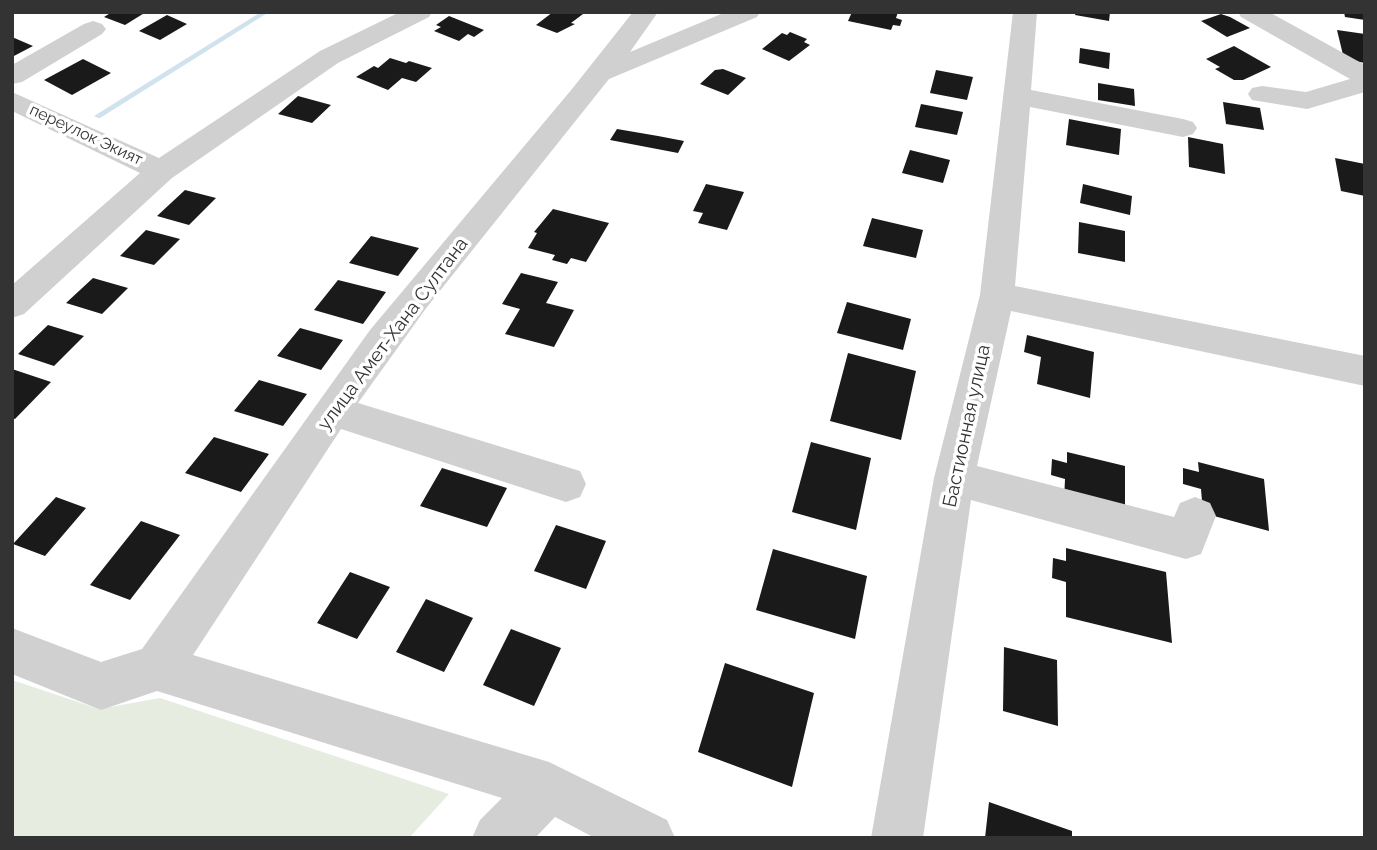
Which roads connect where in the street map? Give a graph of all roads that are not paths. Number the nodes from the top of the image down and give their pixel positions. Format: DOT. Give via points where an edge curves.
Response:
graph roads {
  1 [pos="420,12"];
  2 [pos="646,12"];
  3 [pos="748,12"];
  4 [pos="1025,12"];
  5 [pos="1250,12"];
  6 [pos="93,29"];
  7 [pos="603,72"];
  8 [pos="12,76"];
  9 [pos="1365,76"];
  10 [pos="1365,83"];
  11 [pos="1262,94"];
  12 [pos="1017,96"];
  13 [pos="12,100"];
  14 [pos="1183,128"];
  15 [pos="161,170"];
  16 [pos="997,295"];
  17 [pos="12,305"];
  18 [pos="1365,371"];
  19 [pos="334,411"];
  20 [pos="954,478"];
  21 [pos="566,484"];
  22 [pos="1195,516"];
  23 [pos="12,650"];
  24 [pos="157,668"];
  25 [pos="549,787"];
  26 [pos="498,838"];
  27 [pos="649,838"];
  28 [pos="897,838"];
  1 -- 15 [label="street" via="329,57"];
  2 -- 7 [label="street, улица Амет-Хана Султана"];
  3 -- 7 [label="street"];
  4 -- 12 [label="street, Бастионная улица"];
  5 -- 9 [label="street"];
  6 -- 8 [label="street"];
  7 -- 19 [label="street, улица Амет-Хана Султана" via="383,340"];
  10 -- 11 [label="street" via="1307,101"];
  12 -- 14 [label="street"];
  12 -- 16 [label="street, Бастионная улица"];
  13 -- 15 [label="street, переулок Экият"];
  15 -- 17 [label="street"];
  16 -- 18 [label="street"];
  16 -- 20 [label="street, Бастионная улица"];
  19 -- 21 [label="street"];
  19 -- 24 [label="street, улица Амет-Хана Султана"];
  20 -- 22 [label="street" via="1186,540"];
  20 -- 28 [label="street, Бастионная улица"];
  23 -- 24 [label="street" via="101,687"];
  24 -- 25 [label="street"];
  25 -- 26 [label="street"];
  25 -- 27 [label="street"];
}
